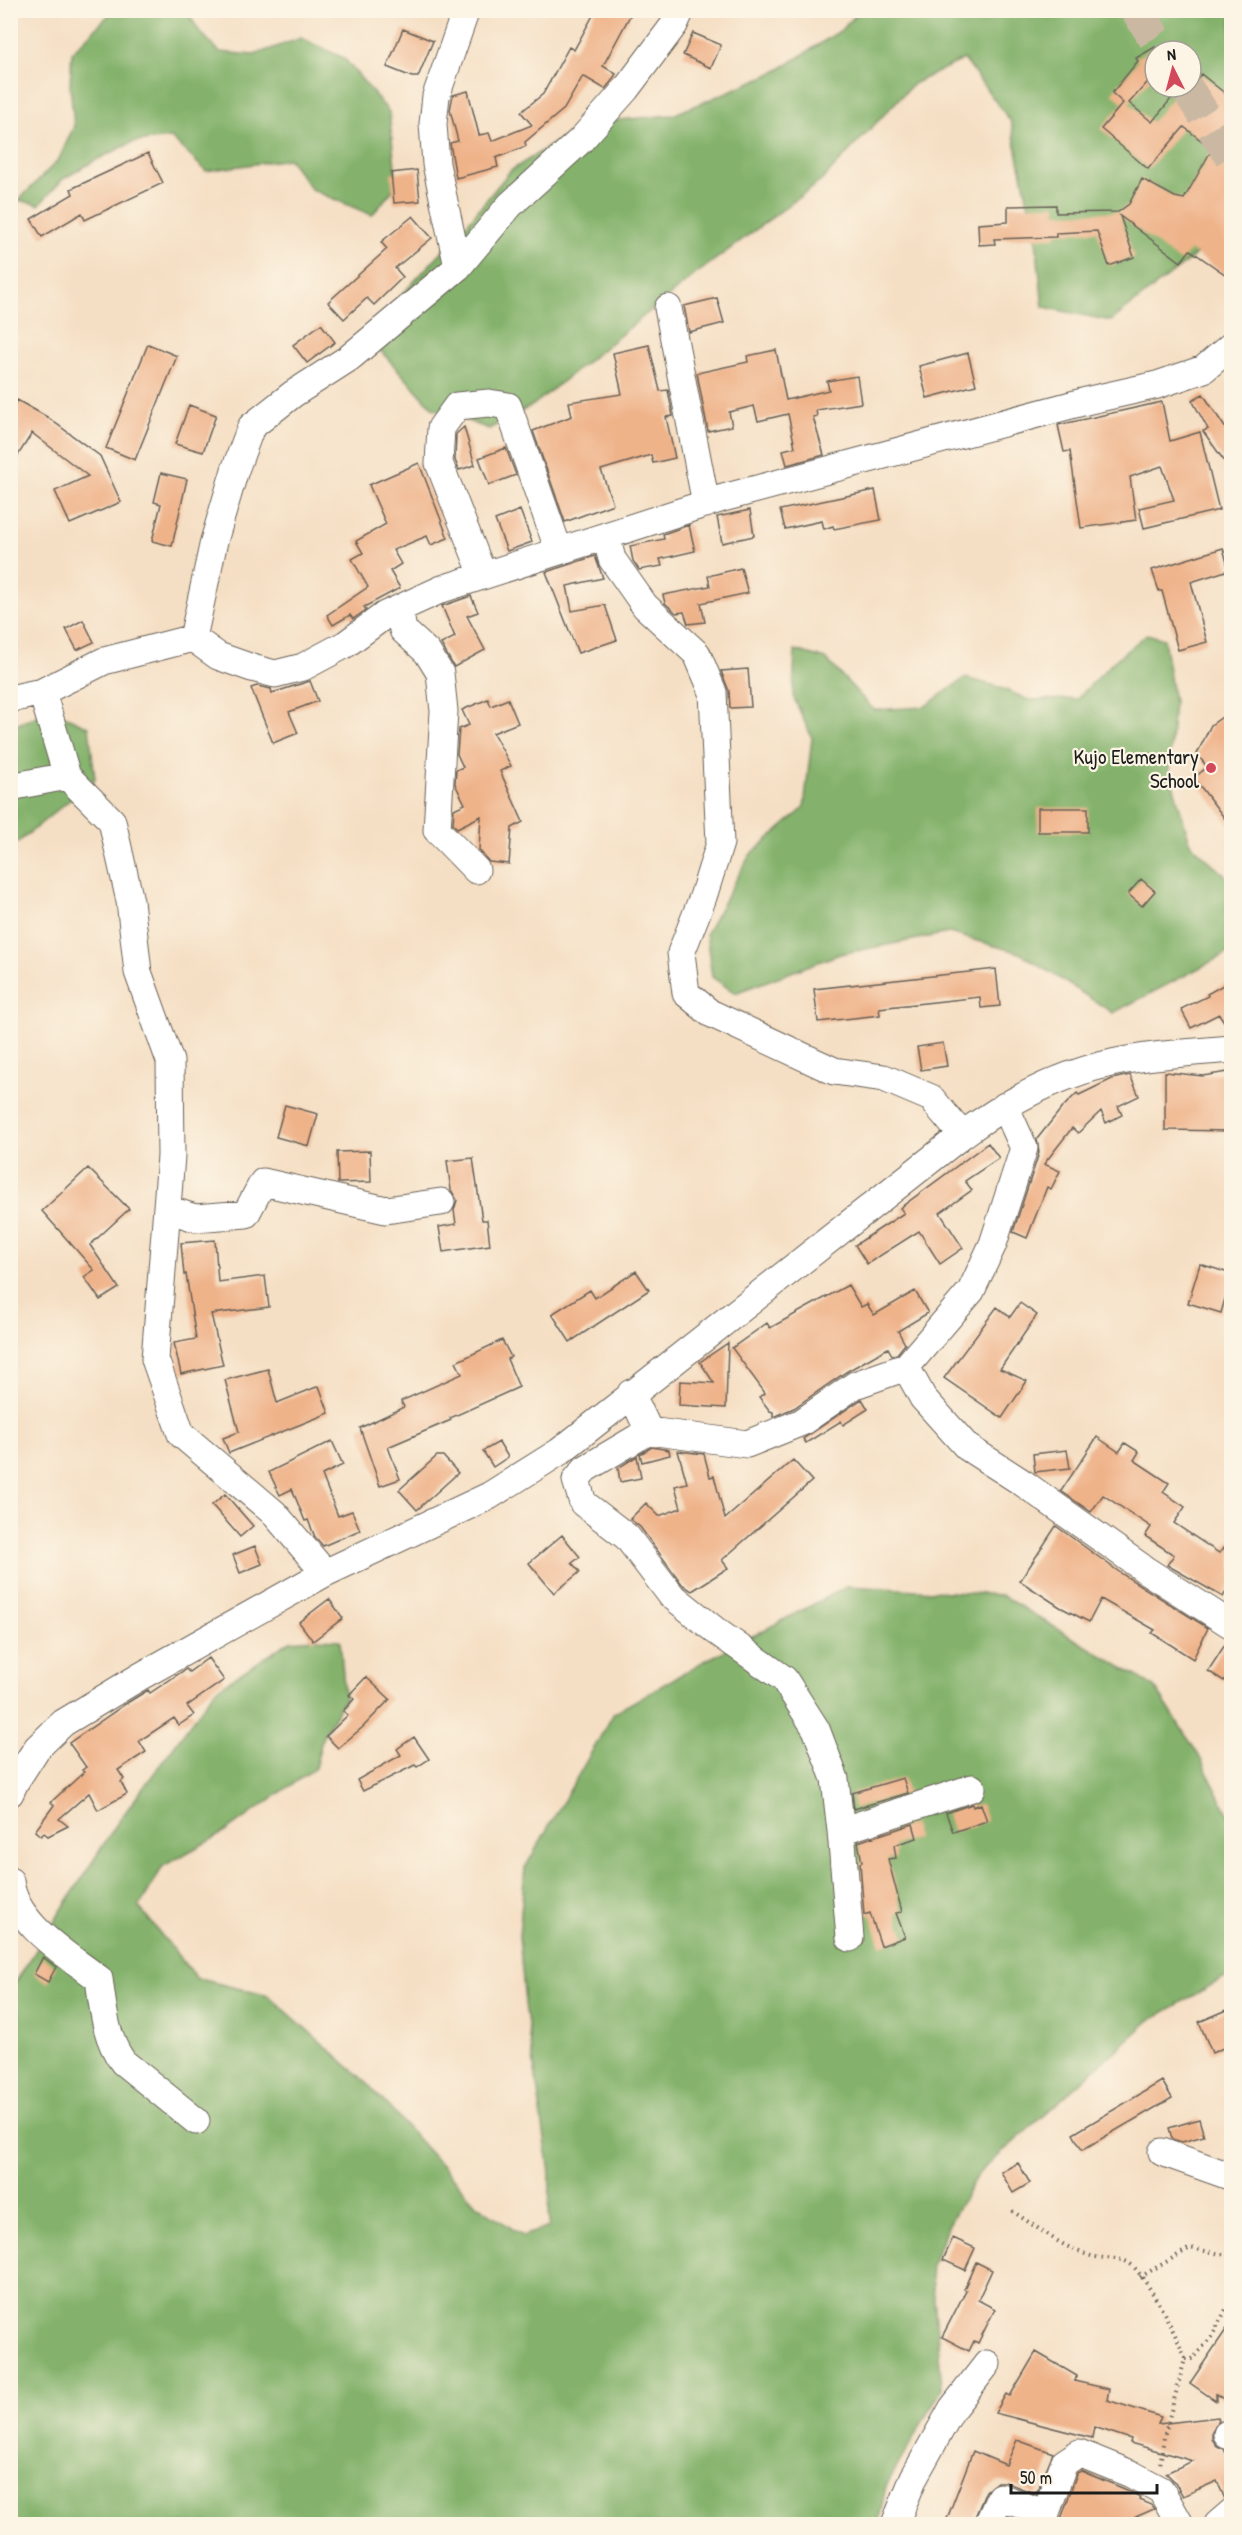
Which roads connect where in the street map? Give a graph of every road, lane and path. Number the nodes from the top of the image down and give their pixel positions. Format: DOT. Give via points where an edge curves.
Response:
graph roads {
  1 [pos="466,10"];
  2 [pos="681,10"];
  3 [pos="458,267"];
  4 [pos="668,308"];
  5 [pos="1232,345"];
  6 [pos="706,504"];
  7 [pos="606,536"];
  8 [pos="559,551"];
  9 [pos="483,575"];
  10 [pos="399,609"];
  11 [pos="193,638"];
  12 [pos="42,692"];
  13 [pos="10,699"];
  14 [pos="67,776"];
  15 [pos="10,787"];
  16 [pos="476,870"];
  17 [pos="1232,1048"];
  18 [pos="1005,1106"];
  19 [pos="962,1135"];
  20 [pos="441,1202"];
  21 [pos="167,1209"];
  22 [pos="906,1366"];
  23 [pos="632,1393"];
  24 [pos="649,1431"];
  25 [pos="325,1573"];
  26 [pos="1232,1621"];
  27 [pos="972,1788"];
  28 [pos="10,1793"];
  29 [pos="841,1831"];
  30 [pos="10,1881"];
  31 [pos="850,1938"];
  32 [pos="196,2121"];
  33 [pos="1162,2152"];
  34 [pos="1232,2177"];
  35 [pos="1012,2211"];
  36 [pos="1232,2254"];
  37 [pos="1140,2277"];
  38 [pos="1232,2298"];
  39 [pos="1185,2359"];
  40 [pos="987,2364"];
  41 [pos="1161,2490"];
  42 [pos="1232,2512"];
  43 [pos="1044,2519"];
  44 [pos="895,2524"];
  45 [pos="988,2524"];
  46 [pos="1180,2524"];
  47 [pos="1218,2524"];
  1 -- 3 [label="street" via="436,96 433,124 436,164"];
  2 -- 3 [label="street" via="626,90 581,140 510,205"];
  3 -- 11 [label="street" via="349,358 251,427 214,541"];
  4 -- 6 [label="street"];
  5 -- 6 [label="street" via="1204,369 1157,385"];
  6 -- 7 [label="street"];
  7 -- 8 [label="street"];
  7 -- 19 [label="street" via="612,559 645,606 697,654 712,692 720,843 681,953 686,993 710,1013 834,1071 884,1078 932,1098"];
  8 -- 9 [label="street"];
  8 -- 9 [label="street" via="508,406 457,406 441,428 439,464"];
  9 -- 10 [label="street"];
  10 -- 11 [label="street" via="303,667 275,674 218,656"];
  10 -- 16 [label="street" via="403,630 427,652 440,674 444,711 437,830"];
  11 -- 12 [label="street" via="104,661"];
  12 -- 13 [label="street"];
  12 -- 14 [label="street"];
  14 -- 15 [label="street"];
  14 -- 21 [label="street" via="112,821 130,902 138,972 170,1061"];
  17 -- 18 [label="street" via="1127,1060 1087,1069 1045,1084"];
  18 -- 19 [label="street"];
  18 -- 22 [label="street" via="1024,1148 993,1244 970,1291"];
  19 -- 23 [label="street"];
  20 -- 21 [label="street" via="386,1210 263,1182 246,1214 195,1218"];
  21 -- 25 [label="street" via="155,1359 181,1434 274,1513"];
  22 -- 24 [label="street" via="855,1385 802,1422 747,1444"];
  22 -- 26 [label="street" via="923,1398 967,1447 1147,1571 1230,1624"];
  23 -- 24 [label="street"];
  23 -- 25 [label="street" via="559,1452 489,1496"];
  24 -- 29 [label="street" via="585,1469 576,1480 583,1503 627,1538 671,1595 784,1679 816,1729 835,1779"];
  25 -- 28 [label="street" via="63,1723 37,1748"];
  27 -- 29 [label="street"];
  29 -- 31 [label="street"];
  30 -- 32 [label="street" via="12,1893 31,1924 99,1979 104,2018 123,2062"];
  33 -- 34 [label="street"];
  35 -- 37 [label="path" via="1062,2244 1090,2256 1124,2261"];
  36 -- 37 [label="path" via="1190,2248"];
  37 -- 39 [label="path"];
  38 -- 39 [label="path" via="1212,2336 1193,2359"];
  39 -- 41 [label="path" via="1164,2437"];
  40 -- 44 [label="street" via="952,2409 914,2477"];
  41 -- 43 [label="street" via="1079,2453 1064,2463"];
  41 -- 46 [label="street"];
  42 -- 47 [label="street"];
  43 -- 45 [label="street" via="1000,2497"];
}
